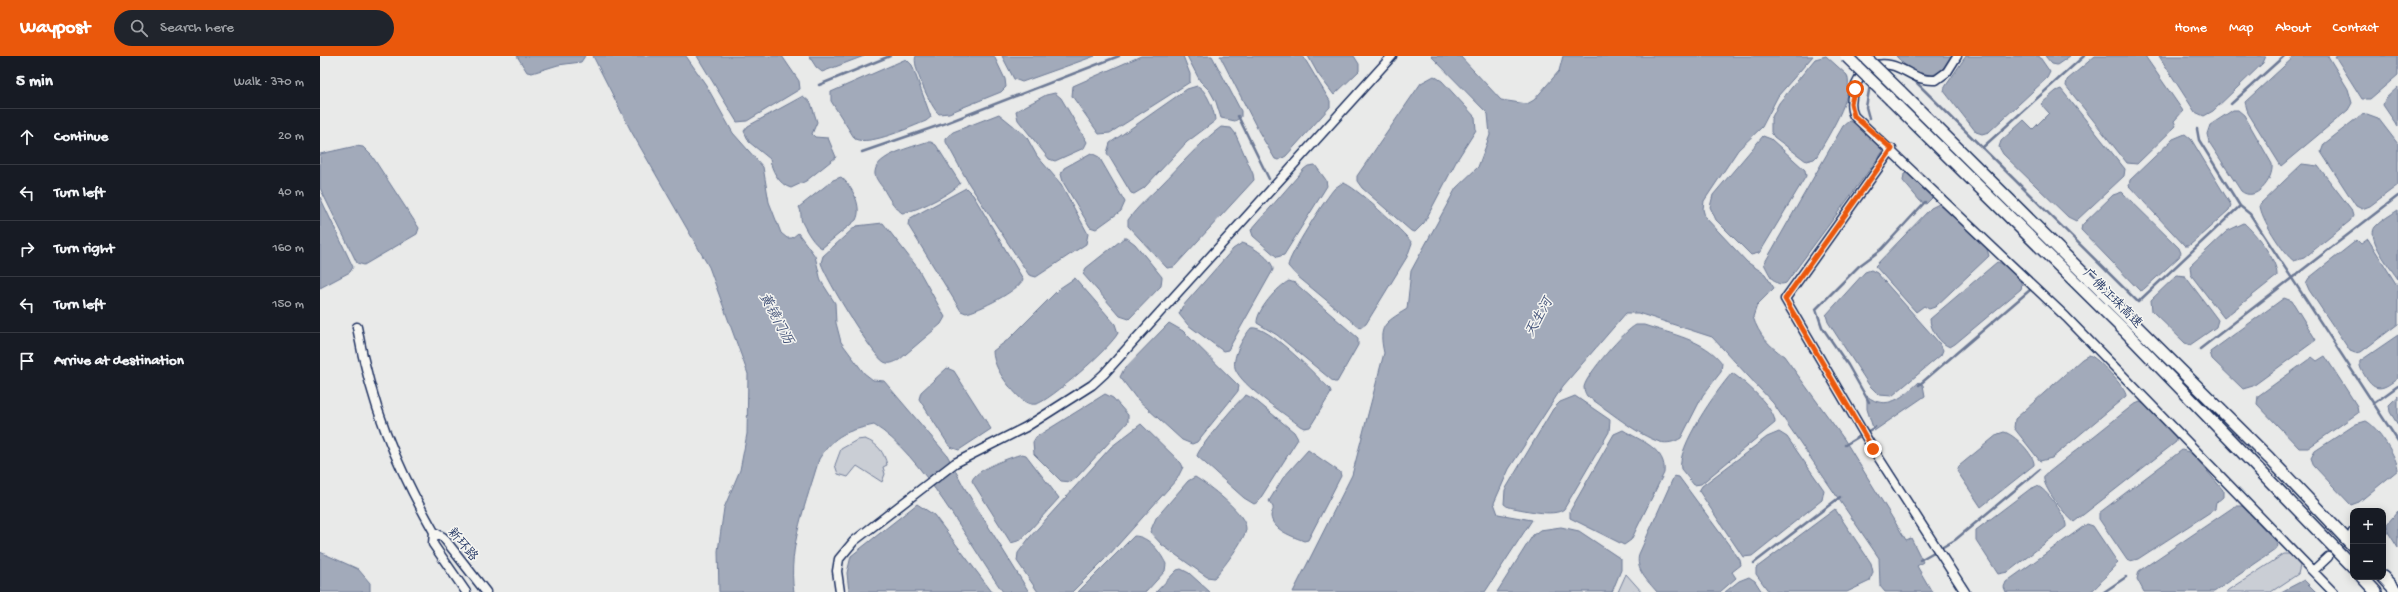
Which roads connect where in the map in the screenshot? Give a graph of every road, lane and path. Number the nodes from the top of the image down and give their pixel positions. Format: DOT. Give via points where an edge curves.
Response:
graph roads {
  1 [pos="1392,56"];
  2 [pos="1846,56"];
  3 [pos="1864,56"];
  4 [pos="1957,56"];
  5 [pos="1892,149"];
  6 [pos="357,327"];
  7 [pos="434,532"];
  8 [pos="2351,544"];
  9 [pos="2328,557"];
  10 [pos="2350,564"];
  11 [pos="2313,570"];
  12 [pos="2365,580"];
  13 [pos="2386,580"];
  14 [pos="466,592"];
  15 [pos="486,592"];
  16 [pos="840,592"];
  17 [pos="1965,592"];
  18 [pos="2333,592"];
  19 [pos="2376,592"];
  20 [pos="2397,592"];
  1 -- 16 [label="street" via="1104,374 1092,385 1026,427 954,463 845,549 839,559 837,570"];
  2 -- 10 [label="highway, 广佛江珠高速, bridge" via="2135,342"];
  3 -- 8 [label="highway, 广佛江珠高速, bridge" via="2242,431"];
  4 -- 5 [label="street" via="1947,72 1936,80 1923,79 1886,62 1867,67 1860,75 1851,110 1854,116"];
  5 -- 11 [label="street" via="2066,317"];
  5 -- 17 [label="street" via="1785,299 1873,449"];
  6 -- 7 [label="street" via="367,380 385,433 407,485"];
  7 -- 14 [label="street, 新环路" via="433,544"];
  7 -- 15 [label="street, 新环路" via="443,537"];
  9 -- 11 [label="street"];
  11 -- 18 [label="street"];
  12 -- 19 [label="highway"];
  13 -- 20 [label="highway"];
}
